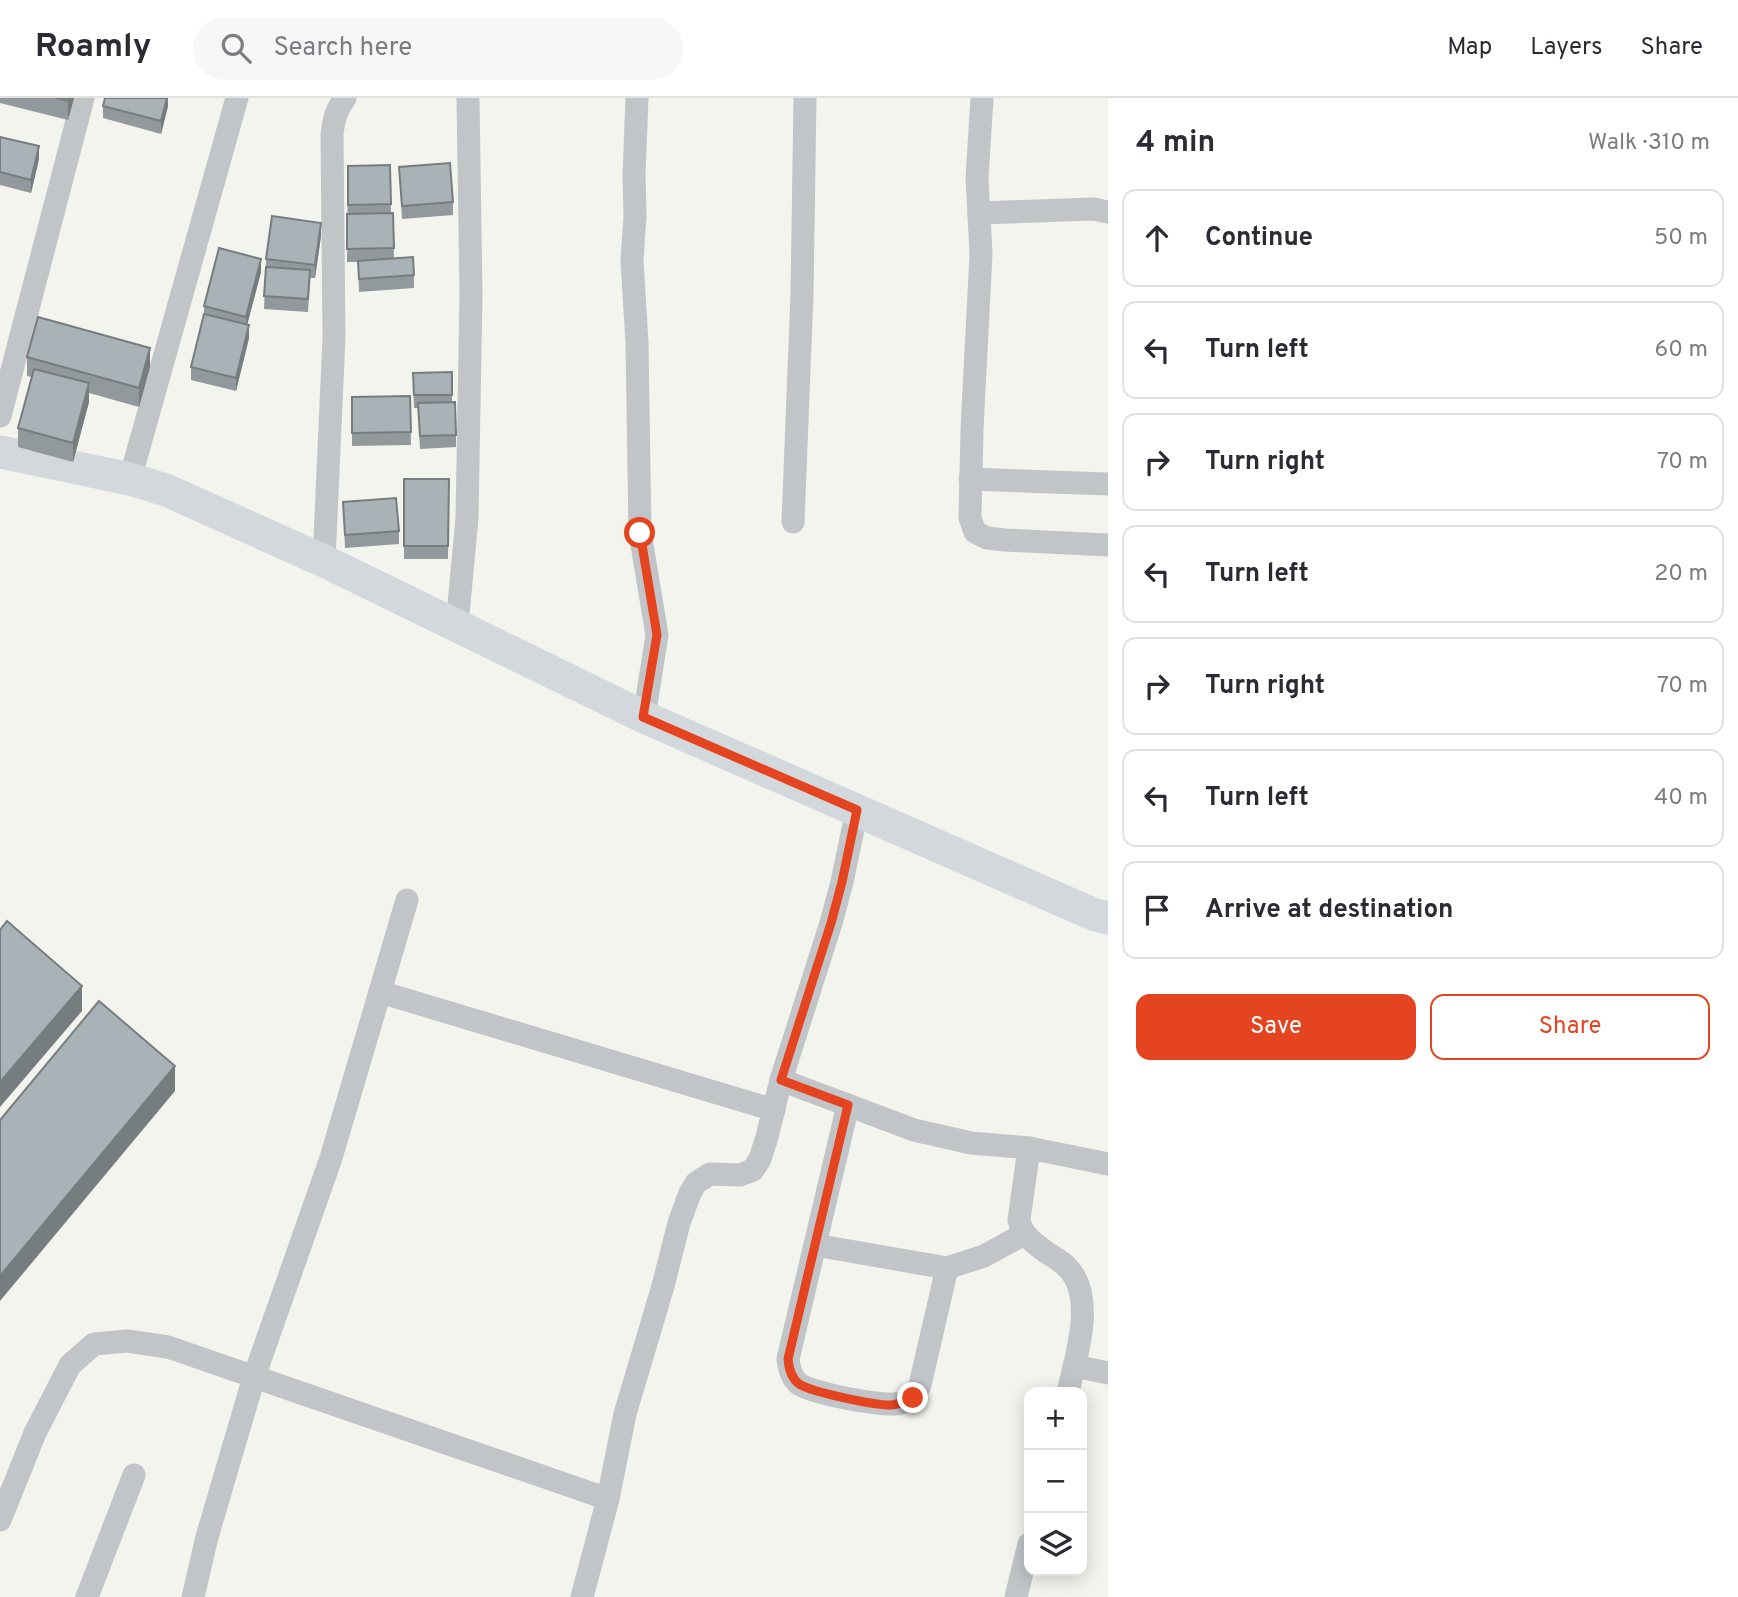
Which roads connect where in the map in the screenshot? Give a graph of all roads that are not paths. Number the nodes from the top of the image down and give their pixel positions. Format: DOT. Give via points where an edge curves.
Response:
graph roads {
  1 [pos="83,98"];
  2 [pos="237,98"];
  3 [pos="345,98"];
  4 [pos="468,98"];
  5 [pos="637,98"];
  6 [pos="805,98"];
  7 [pos="982,98"];
  8 [pos="1108,212"];
  9 [pos="978,214"];
  10 [pos="0,416"];
  11 [pos="0,452"];
  12 [pos="130,479"];
  13 [pos="970,479"];
  14 [pos="1108,484"];
  15 [pos="793,522"];
  16 [pos="1108,545"];
  17 [pos="324,561"];
  18 [pos="457,625"];
  19 [pos="643,717"];
  20 [pos="857,810"];
  21 [pos="407,900"];
  22 [pos="1108,918"];
  23 [pos="380,992"];
  24 [pos="781,1080"];
  25 [pos="848,1105"];
  26 [pos="774,1110"];
  27 [pos="1029,1148"];
  28 [pos="1108,1164"];
  29 [pos="1024,1234"];
  30 [pos="815,1245"];
  31 [pos="947,1268"];
  32 [pos="1074,1366"];
  33 [pos="1108,1373"];
  34 [pos="254,1377"];
  35 [pos="1069,1387"];
  36 [pos="134,1475"];
  37 [pos="608,1499"];
  38 [pos="0,1520"];
  39 [pos="1024,1564"];
  40 [pos="87,1597"];
  41 [pos="193,1597"];
  42 [pos="582,1597"];
  43 [pos="1016,1597"];
  1 -- 10 [label="street"];
  2 -- 12 [label="street"];
  3 -- 17 [label="street" via="334,118 332,134 334,338"];
  4 -- 18 [label="street" via="468,490"];
  5 -- 19 [label="street" via="632,261 640,533 657,635"];
  6 -- 15 [label="street"];
  7 -- 9 [label="street"];
  8 -- 9 [label="street"];
  9 -- 13 [label="street" via="981,254"];
  11 -- 12 [label="street"];
  12 -- 17 [label="street" via="188,499"];
  13 -- 14 [label="street"];
  13 -- 16 [label="street" via="970,518 975,532 987,538"];
  17 -- 18 [label="street"];
  18 -- 19 [label="street"];
  19 -- 20 [label="street"];
  20 -- 22 [label="street"];
  20 -- 24 [label="street" via="831,923"];
  21 -- 23 [label="street"];
  23 -- 26 [label="street"];
  23 -- 34 [label="street" via="331,1158"];
  24 -- 25 [label="street"];
  24 -- 26 [label="street"];
  25 -- 27 [label="street" via="914,1130 971,1143"];
  25 -- 30 [label="street"];
  26 -- 37 [label="street" via="760,1159 752,1170 740,1175 710,1174 690,1193 625,1414"];
  27 -- 28 [label="street"];
  27 -- 29 [label="street" via="1019,1220"];
  29 -- 31 [label="street" via="984,1256"];
  29 -- 32 [label="street" via="1068,1268 1079,1286 1080,1345"];
  30 -- 31 [label="street"];
  30 -- 31 [label="street" via="788,1359 790,1373 799,1384 827,1394 888,1405 913,1398 920,1385"];
  32 -- 33 [label="street"];
  32 -- 35 [label="street"];
  34 -- 37 [label="street"];
  34 -- 38 [label="street" via="168,1347 127,1341 94,1344 70,1365 35,1433"];
  34 -- 41 [label="street" via="206,1537"];
  36 -- 40 [label="street"];
  37 -- 42 [label="street"];
  39 -- 43 [label="street"];
}
